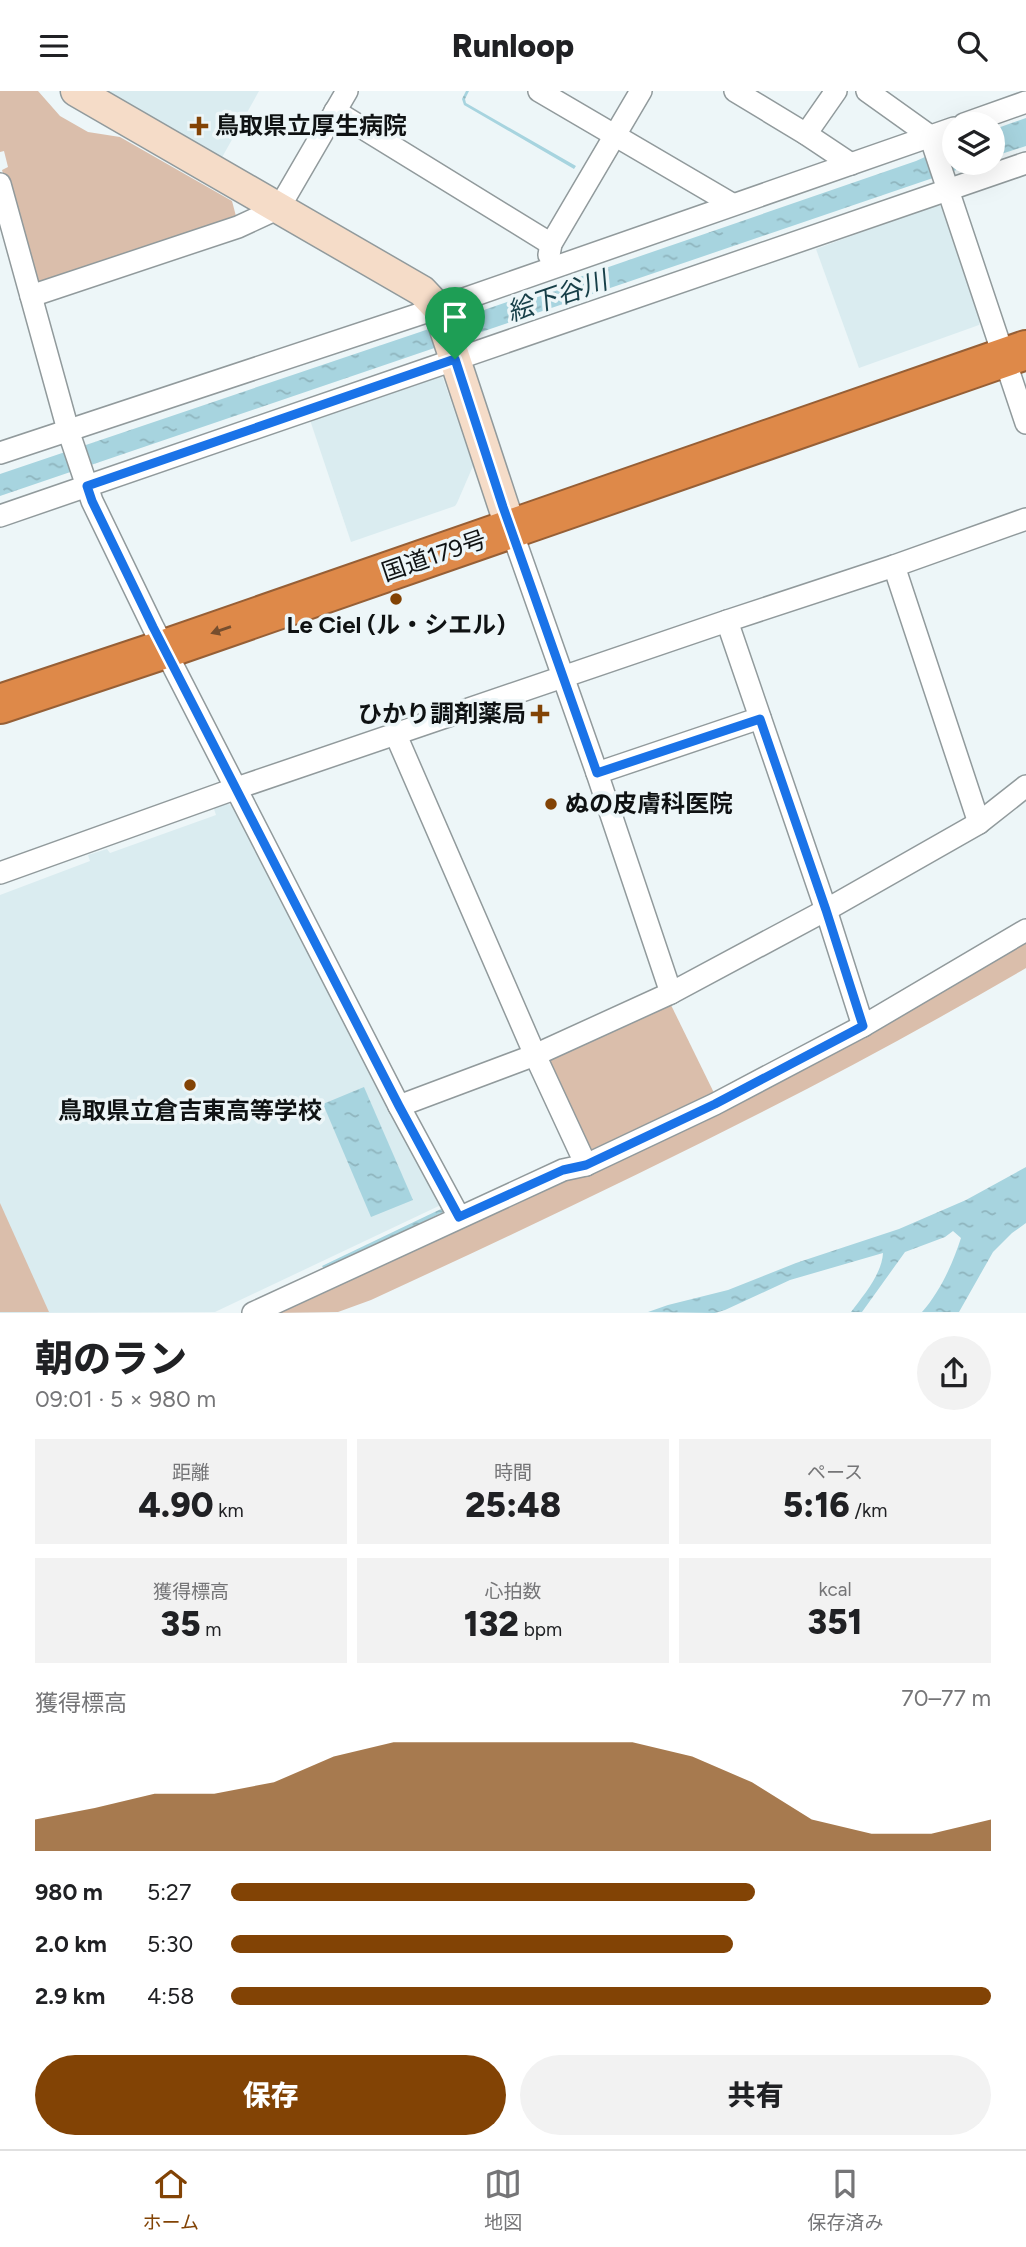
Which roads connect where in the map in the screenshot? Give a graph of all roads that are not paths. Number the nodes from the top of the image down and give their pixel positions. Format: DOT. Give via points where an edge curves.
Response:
graph roads {
  1 [pos="76,91"];
  2 [pos="347,91"];
  3 [pos="539,91"];
  4 [pos="640,91"];
  5 [pos="735,91"];
  6 [pos="836,91"];
  7 [pos="867,91"];
  8 [pos="1026,102"];
  9 [pos="335,111"];
  10 [pos="998,112"];
  11 [pos="806,134"];
  12 [pos="616,136"];
  13 [pos="942,136"];
  14 [pos="932,142"];
  15 [pos="1026,163"];
  16 [pos="851,164"];
  17 [pos="0,184"];
  18 [pos="947,184"];
  19 [pos="732,204"];
  20 [pos="279,208"];
  21 [pos="551,244"];
  22 [pos="545,271"];
  23 [pos="31,296"];
  24 [pos="447,334"];
  25 [pos="1013,344"];
  26 [pos="1026,423"];
  27 [pos="70,438"];
  28 [pos="0,453"];
  29 [pos="85,480"];
  30 [pos="0,516"];
  31 [pos="507,518"];
  32 [pos="1026,519"];
  33 [pos="894,566"];
  34 [pos="727,621"];
  35 [pos="159,638"];
  36 [pos="0,678"];
  37 [pos="564,678"];
  38 [pos="0,704"];
  39 [pos="760,719"];
  40 [pos="395,733"];
  41 [pos="597,773"];
  42 [pos="1026,786"];
  43 [pos="237,788"];
  44 [pos="979,823"];
  45 [pos="0,873"];
  46 [pos="826,910"];
  47 [pos="1026,930"];
  48 [pos="671,993"];
  49 [pos="863,1026"];
  50 [pos="535,1055"];
  51 [pos="399,1106"];
  52 [pos="586,1165"];
  53 [pos="459,1217"];
  54 [pos="253,1313"];
  1 -- 20 [label="street"];
  2 -- 9 [label="street"];
  3 -- 12 [label="street"];
  4 -- 12 [label="street"];
  5 -- 11 [label="street"];
  6 -- 11 [label="street"];
  7 -- 14 [label="street"];
  8 -- 10 [label="street"];
  9 -- 20 [label="street"];
  9 -- 21 [label="street"];
  11 -- 16 [label="street"];
  12 -- 19 [label="street"];
  12 -- 21 [label="street"];
  13 -- 14 [label="street"];
  14 -- 16 [label="street"];
  14 -- 18 [label="street"];
  15 -- 18 [label="street"];
  16 -- 19 [label="street"];
  17 -- 23 [label="street"];
  18 -- 24 [label="street"];
  18 -- 25 [label="street"];
  19 -- 22 [label="street"];
  20 -- 23 [label="street" via="238,227"];
  20 -- 24 [label="street" via="422,291"];
  21 -- 22 [label="street"];
  22 -- 24 [label="street"];
  23 -- 27 [label="street"];
  24 -- 27 [label="street"];
  24 -- 29 [label="street"];
  24 -- 31 [label="street"];
  25 -- 26 [label="street"];
  25 -- 31 [label="highway, 国道179号"];
  27 -- 28 [label="street"];
  27 -- 29 [label="street"];
  29 -- 30 [label="street"];
  29 -- 35 [label="street"];
  31 -- 35 [label="highway, 国道179号"];
  31 -- 37 [label="street"];
  32 -- 33 [label="street"];
  33 -- 34 [label="street"];
  33 -- 44 [label="street"];
  34 -- 37 [label="street"];
  34 -- 39 [label="street"];
  35 -- 36 [label="highway, 国道179号"];
  35 -- 38 [label="highway, 国道179号"];
  35 -- 43 [label="street"];
  37 -- 40 [label="street"];
  37 -- 41 [label="street"];
  39 -- 41 [label="street"];
  39 -- 46 [label="street"];
  40 -- 43 [label="street"];
  40 -- 50 [label="street"];
  41 -- 48 [label="street"];
  42 -- 44 [label="street"];
  43 -- 45 [label="street"];
  43 -- 51 [label="street"];
  44 -- 46 [label="street"];
  46 -- 48 [label="street"];
  46 -- 49 [label="street"];
  47 -- 49 [label="street"];
  48 -- 50 [label="street"];
  49 -- 52 [label="street"];
  50 -- 51 [label="street"];
  50 -- 52 [label="street"];
  51 -- 53 [label="street"];
  52 -- 53 [label="street" via="563,1170"];
  53 -- 54 [label="street"];
}
